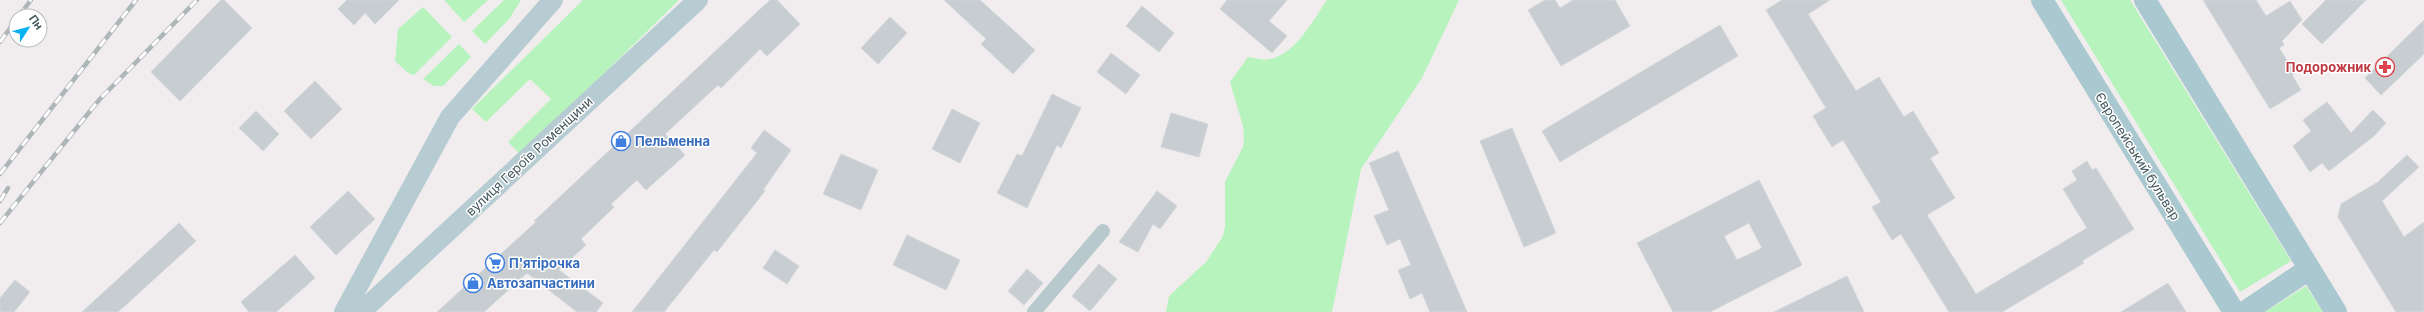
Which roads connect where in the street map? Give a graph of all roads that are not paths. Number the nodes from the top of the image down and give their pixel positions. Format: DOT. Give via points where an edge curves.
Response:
graph roads {
  1 [pos="553,0"];
  2 [pos="698,0"];
  3 [pos="2042,0"];
  4 [pos="2145,0"];
  5 [pos="1103,231"];
  6 [pos="2309,269"];
  7 [pos="344,312"];
  8 [pos="360,312"];
  9 [pos="1034,312"];
  10 [pos="2234,312"];
  11 [pos="2245,312"];
  12 [pos="2336,312"];
  1 -- 7 [label="street" via="450,118"];
  2 -- 8 [label="street, вулиця Героїв Роменщини"];
  3 -- 10 [label="main road, Європейський бульвар"];
  4 -- 6 [label="main road"];
  5 -- 9 [label="street"];
  6 -- 11 [label="main road"];
  6 -- 12 [label="main road"];
}
